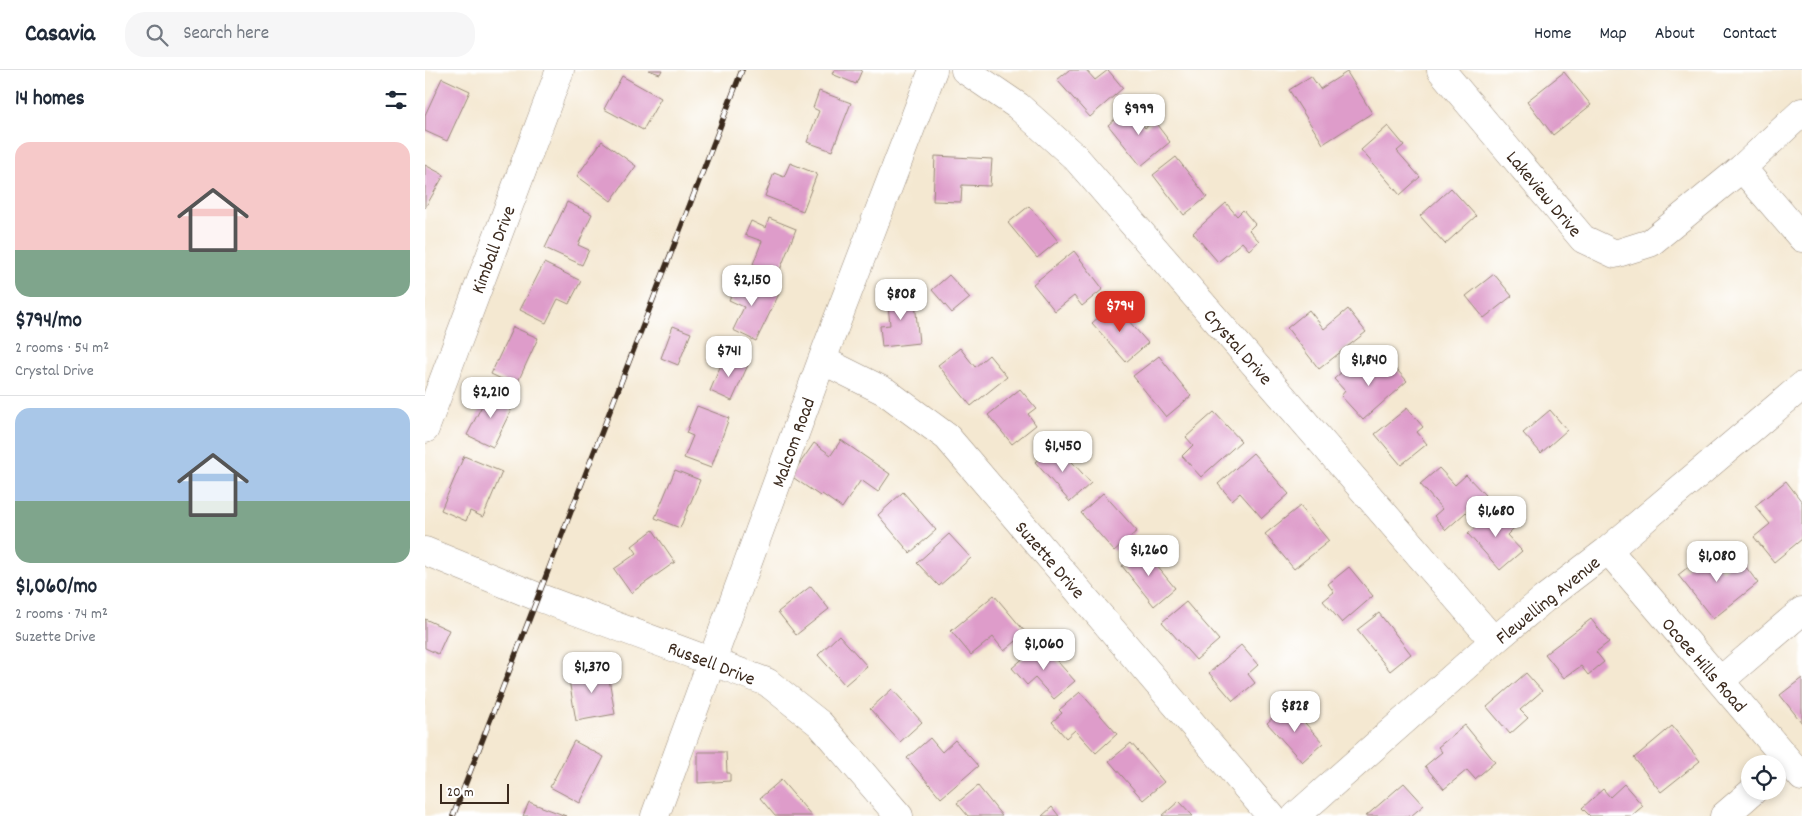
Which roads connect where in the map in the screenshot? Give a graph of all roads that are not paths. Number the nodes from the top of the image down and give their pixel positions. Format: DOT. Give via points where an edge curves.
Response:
graph roads {
  1 [pos="559,70"];
  2 [pos="933,70"];
  3 [pos="965,70"];
  4 [pos="1441,70"];
  5 [pos="1802,112"];
  6 [pos="1742,168"];
  7 [pos="1802,238"];
  8 [pos="822,360"];
  9 [pos="1802,386"];
  10 [pos="425,429"];
  11 [pos="1607,550"];
  12 [pos="425,551"];
  13 [pos="1802,612"];
  14 [pos="1494,641"];
  15 [pos="712,662"];
  16 [pos="1720,681"];
  17 [pos="1789,770"];
  18 [pos="1743,800"];
  19 [pos="655,816"];
  20 [pos="899,816"];
  21 [pos="1271,816"];
  22 [pos="1297,816"];
  23 [pos="1724,816"];
  1 -- 10 [label="street, Kimball Drive"];
  2 -- 8 [label="street, Malcom Road"];
  3 -- 14 [label="street, Crystal Drive" via="1018,106 1076,158"];
  4 -- 6 [label="street, Lakeview Drive" via="1583,239 1615,254 1650,243"];
  5 -- 6 [label="street, Lakeview Drive"];
  6 -- 7 [label="street"];
  8 -- 15 [label="street, Malcom Road"];
  8 -- 21 [label="street, Suzette Drive" via="886,392 947,437"];
  9 -- 11 [label="street, Flewelling Avenue"];
  11 -- 14 [label="street, Flewelling Avenue"];
  11 -- 16 [label="street, Ocoee Hills Road"];
  12 -- 15 [label="street, Russell Drive"];
  13 -- 16 [label="street"];
  14 -- 22 [label="street, Flewelling Avenue"];
  15 -- 19 [label="street, Malcom Road"];
  15 -- 20 [label="street, Russell Drive" via="767,682 820,724"];
  16 -- 17 [label="street, Ocoee Hills Road"];
  18 -- 23 [label="street"];
}
